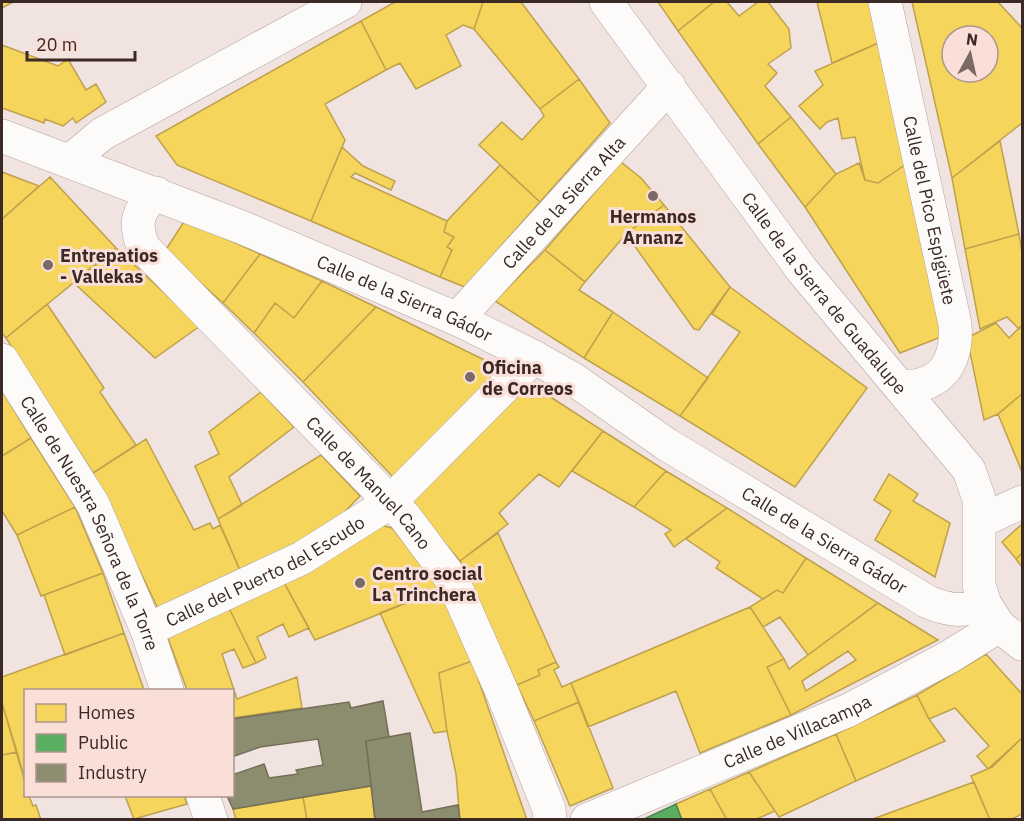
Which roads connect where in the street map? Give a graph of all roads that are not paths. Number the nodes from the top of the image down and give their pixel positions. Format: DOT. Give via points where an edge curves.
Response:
graph roads {
  1 [pos="345,2"];
  2 [pos="606,2"];
  3 [pos="885,2"];
  4 [pos="669,86"];
  5 [pos="2,136"];
  6 [pos="70,161"];
  7 [pos="156,193"];
  8 [pos="457,319"];
  9 [pos="534,357"];
  10 [pos="2,360"];
  11 [pos="901,387"];
  12 [pos="1023,502"];
  13 [pos="389,503"];
  14 [pos="981,521"];
  15 [pos="1002,625"];
  16 [pos="147,630"];
  17 [pos="167,689"];
  18 [pos="204,797"];
  19 [pos="212,819"];
  20 [pos="550,819"];
  21 [pos="587,819"];
  1 -- 6 [label="street" via="102,134"];
  2 -- 4 [label="street, Calle de la Sierra de Guadalupe"];
  3 -- 11 [label="street, Calle del Pico Espigüete" via="956,324 955,353 944,372 914,387"];
  4 -- 8 [label="street, Calle de la Sierra Alta"];
  4 -- 11 [label="street, Calle de la Sierra de Guadalupe" via="802,270"];
  5 -- 6 [label="street, Calle de la Sierra Gádor"];
  6 -- 7 [label="street, Calle de la Sierra Gádor"];
  7 -- 8 [label="street, Calle de la Sierra Gádor"];
  7 -- 13 [label="street, Calle de Manuel Cano" via="144,204 136,228 143,247"];
  8 -- 9 [label="street, Calle de la Sierra Gádor"];
  9 -- 13 [label="street, Calle del Puerto del Escudo"];
  9 -- 15 [label="street, Calle de la Sierra Gádor" via="573,379 666,444 928,602 951,611 968,610"];
  10 -- 16 [label="street, Calle de Nuestra Señora de la Torre" via="93,504"];
  11 -- 14 [label="street, Calle de la Sierra de Guadalupe" via="969,470 979,499"];
  12 -- 14 [label="street"];
  13 -- 16 [label="street, Calle del Puerto del Escudo" via="302,558"];
  13 -- 20 [label="street, Calle de Manuel Cano" via="405,517 453,581 503,694"];
  14 -- 15 [label="street, Calle de la Sierra de Guadalupe" via="980,585"];
  15 -- 21 [label="street, Calle de Villacampa" via="849,710"];
  16 -- 17 [label="street, Calle de Nuestra Señora de la Torre"];
  18 -- 19 [label="street"];
}
